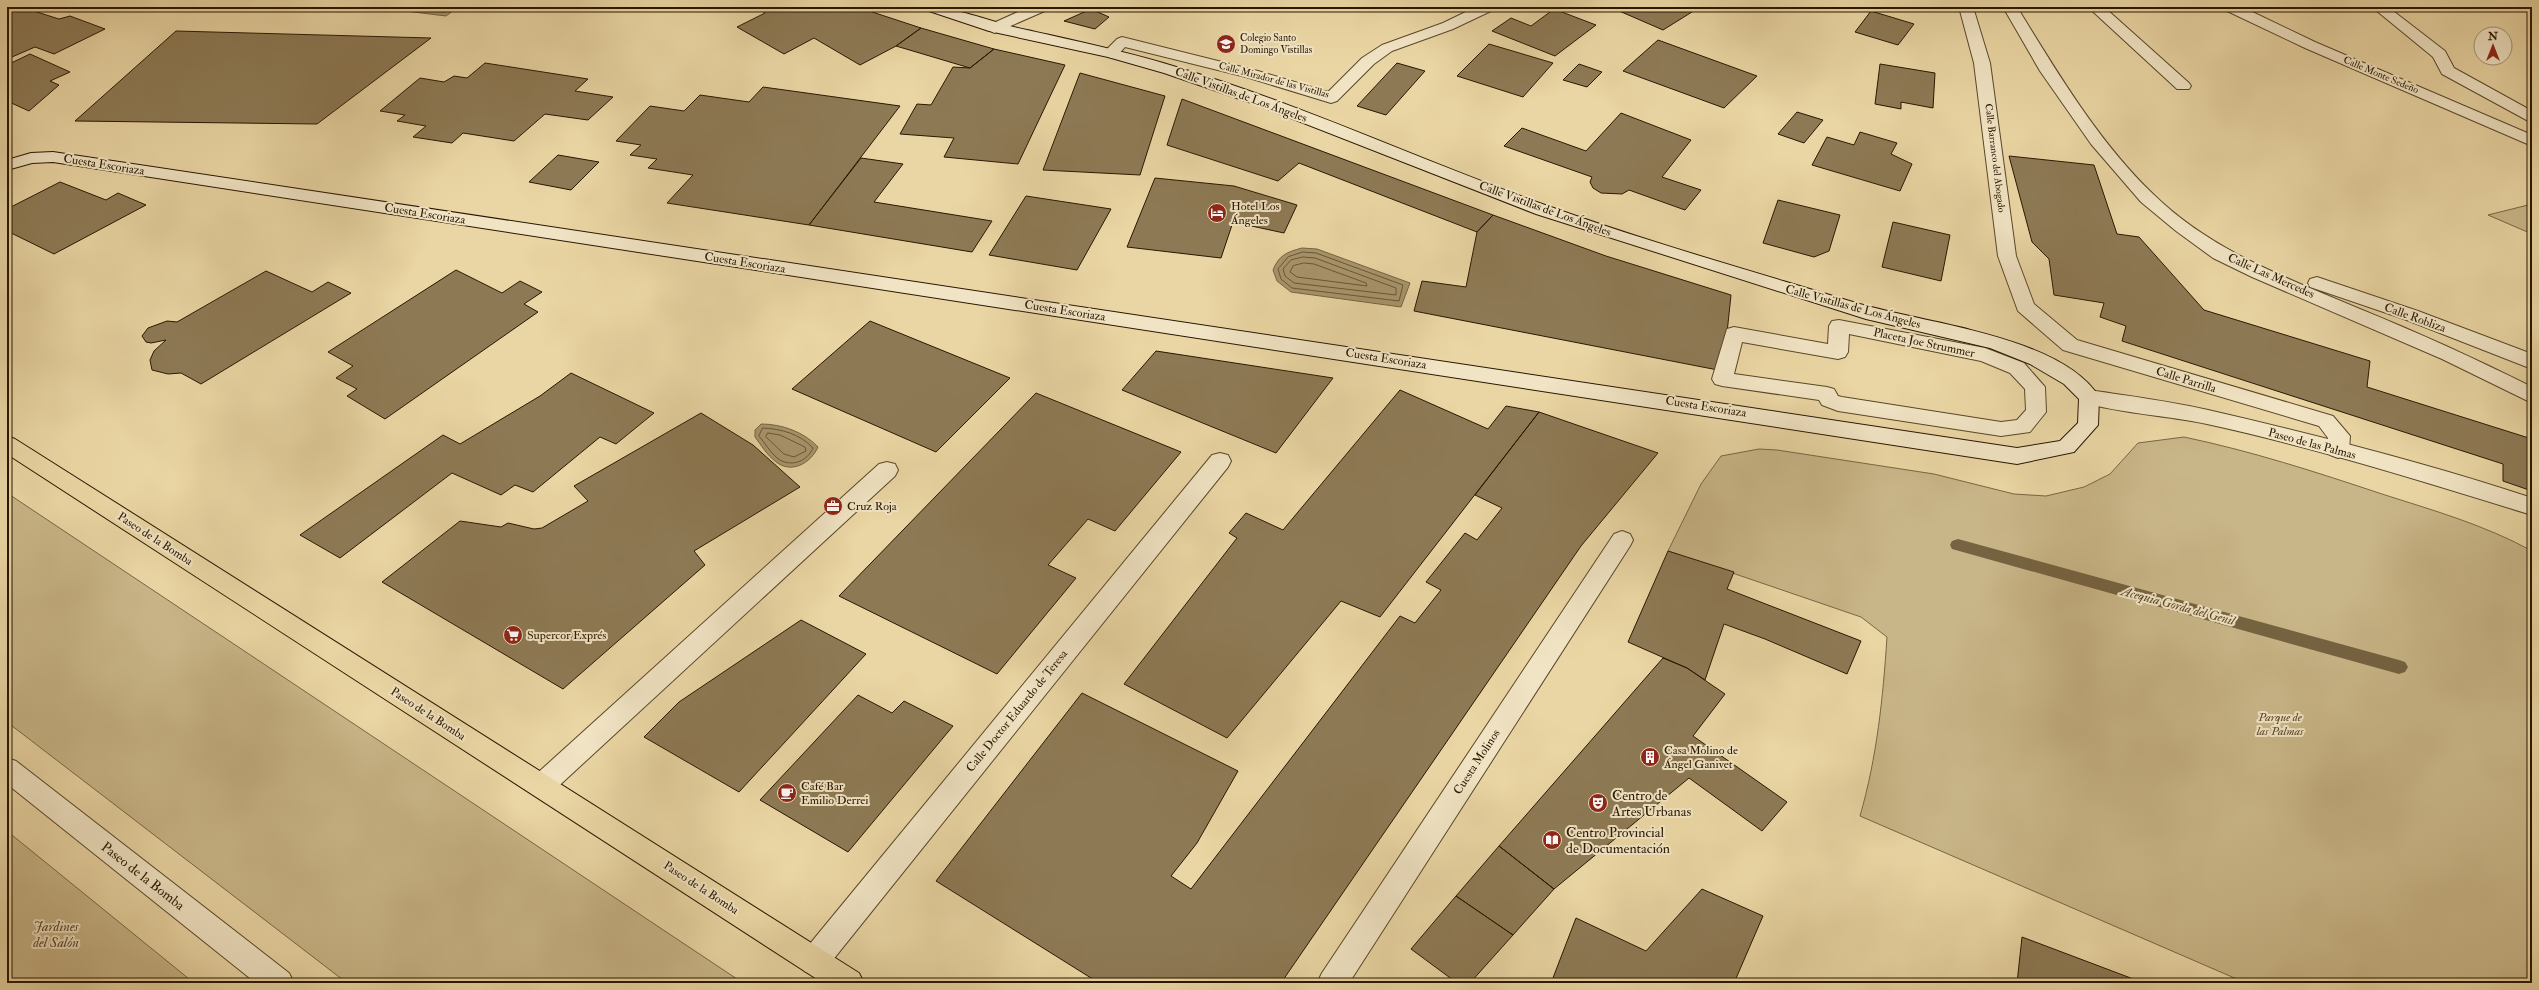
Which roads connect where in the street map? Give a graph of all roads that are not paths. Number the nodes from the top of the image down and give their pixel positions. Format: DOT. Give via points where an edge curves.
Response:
graph roads {
  1 [pos="932,7"];
  2 [pos="1042,7"];
  3 [pos="1488,7"];
  4 [pos="1966,7"];
  5 [pos="2010,7"];
  6 [pos="2095,7"];
  7 [pos="2230,7"];
  8 [pos="2379,7"];
  9 [pos="994,28"];
  10 [pos="1112,53"];
  11 [pos="2184,86"];
  12 [pos="2532,118"];
  13 [pos="2532,141"];
  14 [pos="7,165"];
  15 [pos="2298,289"];
  16 [pos="2025,307"];
  17 [pos="2532,362"];
  18 [pos="1826,394"];
  19 [pos="2532,396"];
  20 [pos="2089,397"];
  21 [pos="7,444"];
  22 [pos="2338,450"];
  23 [pos="1220,461"];
  24 [pos="887,470"];
  25 [pos="2532,507"];
  26 [pos="1622,540"];
  27 [pos="7,769"];
  28 [pos="541,786"];
  29 [pos="814,961"];
  30 [pos="279,983"];
  31 [pos="849,983"];
  32 [pos="1332,983"];
  1 -- 9 [label="street, Calle Vistillas de Los Ángeles"];
  2 -- 9 [label="street"];
  3 -- 10 [label="street, Calle Mirador de las Vistillas" via="1448,26 1387,48 1368,61 1331,98 1252,74 1122,42"];
  4 -- 16 [label="street, Calle Barranco del Abogado" via="1982,63 2007,256"];
  5 -- 15 [label="street, Calle Las Mercedes" via="2048,71 2097,140 2147,198 2220,254"];
  6 -- 11 [label="street"];
  7 -- 13 [label="street, Calle Monte Sedeño" via="2310,45"];
  8 -- 12 [label="street" via="2439,54 2448,71"];
  9 -- 10 [label="street, Calle Vistillas de Los Ángeles"];
  10 -- 20 [label="street, Calle Vistillas de Los Ángeles" via="1266,103 1542,210 1873,315 1995,343 2037,359 2071,379"];
  14 -- 20 [label="street, Cuesta Escoriaza" via="31,158 53,157 2017,456 2066,447 2088,425"];
  15 -- 17 [label="street, Calle Robliza" via="2313,281 2411,315"];
  15 -- 19 [label="street, Calle Las Mercedes" via="2449,354"];
  16 -- 22 [label="street, Calle Parrilla" via="2070,345 2326,421 2339,436"];
  18 -- 18 [label="street, Placeta Joe Strummer" via="1722,379 1734,334 1838,352 1839,326 1985,355 2016,368 2035,387 2036,412 2023,427 2001,429 1838,404 1829,400"];
  20 -- 22 [label="street, Paseo de las Palmas" via="2182,411"];
  21 -- 28 [label="main road, Paseo de la Bomba"];
  22 -- 25 [label="street, Paseo de las Palmas"];
  23 -- 29 [label="street, Calle Doctor Eduardo de Teresa"];
  24 -- 28 [label="street"];
  26 -- 32 [label="street, Cuesta Molinos"];
  27 -- 30 [label="street, Paseo de la Bomba"];
  28 -- 29 [label="main road, Paseo de la Bomba"];
  29 -- 31 [label="main road, Paseo de la Bomba"];
}
